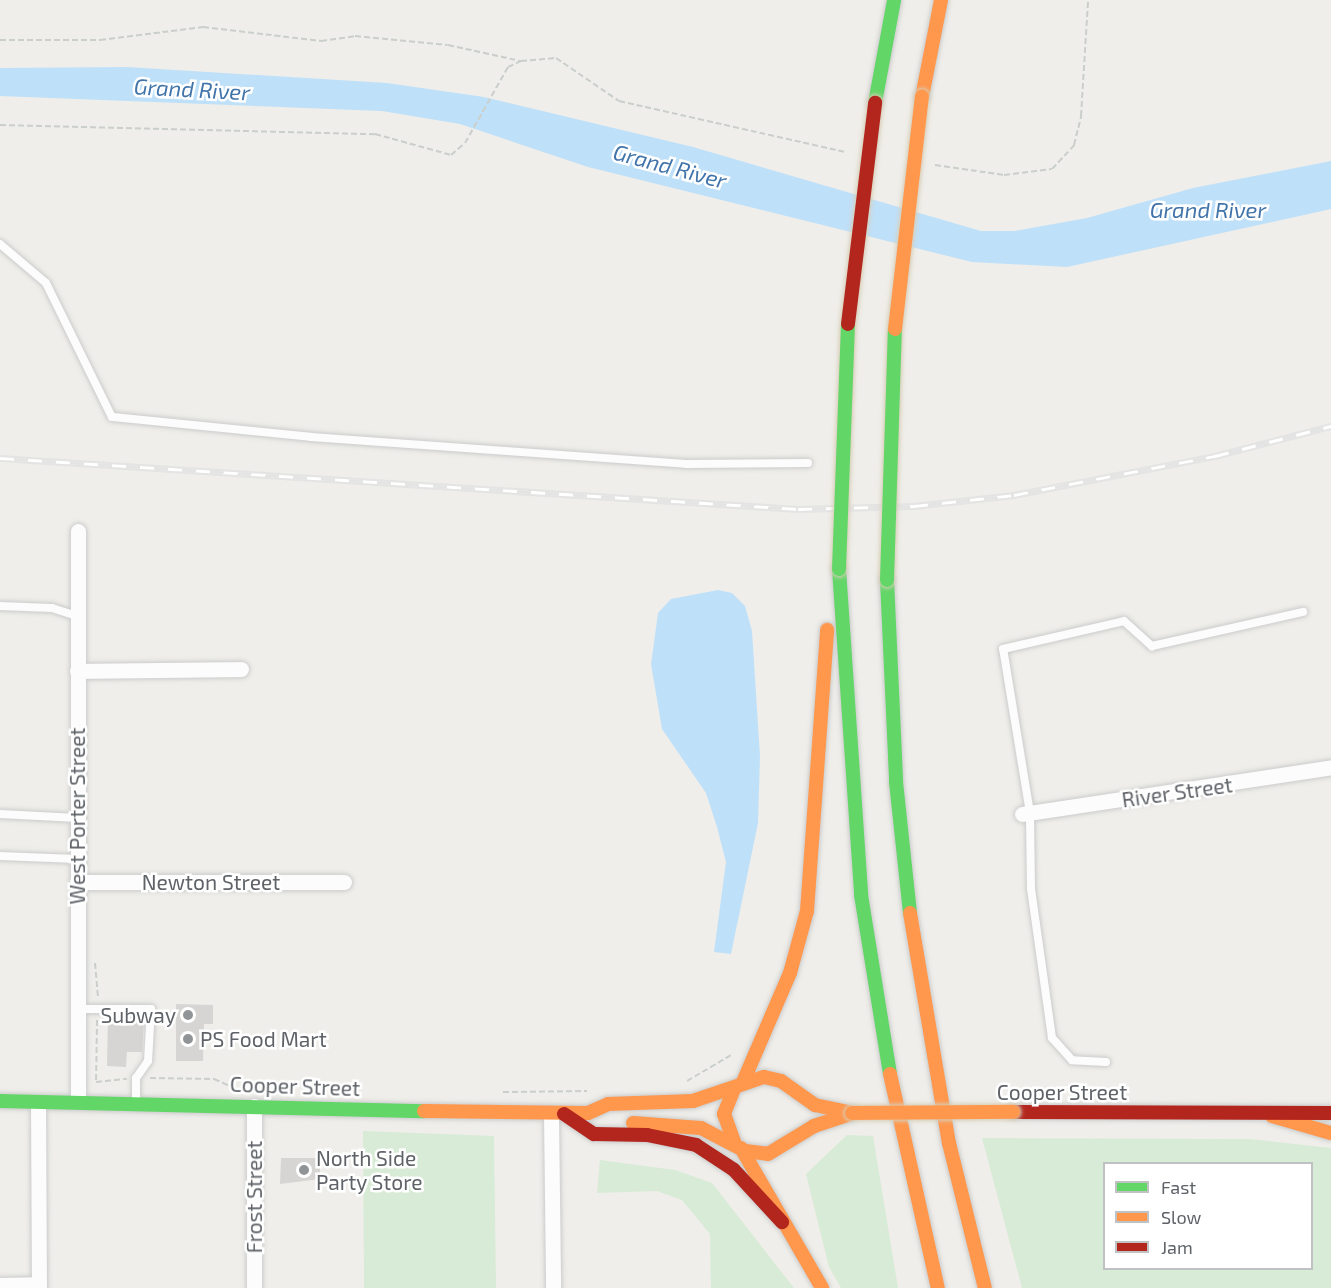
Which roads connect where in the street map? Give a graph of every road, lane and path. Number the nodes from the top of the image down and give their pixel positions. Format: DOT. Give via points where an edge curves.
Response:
graph roads {
  1 [pos="894,0"];
  2 [pos="941,0"];
  3 [pos="0,40"];
  4 [pos="0,125"];
  5 [pos="0,244"];
  6 [pos="808,463"];
  7 [pos="78,531"];
  8 [pos="839,569"];
  9 [pos="0,606"];
  10 [pos="1303,612"];
  11 [pos="77,616"];
  12 [pos="241,669"];
  13 [pos="77,671"];
  14 [pos="1331,766"];
  15 [pos="1026,813"];
  16 [pos="0,814"];
  17 [pos="77,818"];
  18 [pos="0,856"];
  19 [pos="77,859"];
  20 [pos="77,882"];
  21 [pos="344,882"];
  22 [pos="95,963"];
  23 [pos="78,1010"];
  24 [pos="98,1010"];
  25 [pos="752,1056"];
  26 [pos="1106,1062"];
  27 [pos="136,1078"];
  28 [pos="681,1083"];
  29 [pos="739,1085"];
  30 [pos="240,1086"];
  31 [pos="939,1089"];
  32 [pos="593,1091"];
  33 [pos="499,1092"];
  34 [pos="794,1092"];
  35 [pos="0,1101"];
  36 [pos="38,1101"];
  37 [pos="78,1101"];
  38 [pos="136,1102"];
  39 [pos="254,1106"];
  40 [pos="588,1113"];
  41 [pos="852,1113"];
  42 [pos="1331,1113"];
  43 [pos="558,1114"];
  44 [pos="1272,1116"];
  45 [pos="1331,1123"];
  46 [pos="1331,1133"];
  47 [pos="793,1140"];
  48 [pos="737,1145"];
  49 [pos="782,1222"];
  50 [pos="0,1285"];
  51 [pos="39,1286"];
  52 [pos="254,1288"];
  53 [pos="553,1288"];
  54 [pos="822,1288"];
  55 [pos="938,1288"];
  56 [pos="985,1288"];
  57 [pos="1000,1288"];
  1 -- 8 [label="main road, bridge" via="875,103 848,312"];
  2 -- 31 [label="main road, bridge" via="922,97 890,372 887,580 908,897"];
  3 -- 4 [label="path" via="100,40 203,27 321,41 355,36 413,42 521,61 508,67 489,94 465,143 451,155 375,134"];
  5 -- 6 [label="lane" via="46,283 112,417 311,438 674,463"];
  7 -- 11 [label="street, West Porter Street"];
  8 -- 25 [label="main road" via="824,654 807,911 787,981"];
  8 -- 55 [label="main road" via="861,895 896,1111"];
  9 -- 11 [label="lane" via="52,608"];
  10 -- 15 [label="lane" via="1152,646 1124,621 1006,646 1001,657"];
  11 -- 13 [label="street, West Porter Street"];
  12 -- 13 [label="street"];
  13 -- 17 [label="street, West Porter Street"];
  14 -- 15 [label="street, River Street"];
  15 -- 26 [label="lane" via="1031,889 1052,1038 1072,1060"];
  16 -- 17 [label="lane"];
  17 -- 19 [label="street, West Porter Street"];
  18 -- 19 [label="lane"];
  19 -- 20 [label="street, West Porter Street"];
  20 -- 21 [label="street, Newton Street"];
  20 -- 23 [label="street, West Porter Street"];
  22 -- 24 [label="path"];
  23 -- 24 [label="lane"];
  23 -- 37 [label="street, West Porter Street"];
  24 -- 27 [label="path" via="96,1082"];
  24 -- 27 [label="lane" via="151,1009 148,1061"];
  25 -- 28 [label="path" via="736,1052 714,1070"];
  25 -- 29 [label="main road"];
  27 -- 30 [label="path" via="214,1079"];
  27 -- 38 [label="lane"];
  29 -- 34 [label="main road, Cooper Street" via="770,1077"];
  29 -- 40 [label="main road, Cooper Street" via="685,1102 608,1104"];
  29 -- 48 [label="main road" via="724,1114"];
  31 -- 56 [label="main road"];
  31 -- 57 [label="main road"];
  32 -- 33 [label="path"];
  34 -- 41 [label="main road, Cooper Street" via="815,1105"];
  34 -- 47 [label="main road" via="802,1116"];
  35 -- 36 [label="main road, Cooper Street"];
  36 -- 37 [label="main road, Cooper Street"];
  36 -- 51 [label="street"];
  37 -- 38 [label="main road, Cooper Street"];
  38 -- 39 [label="main road, Cooper Street"];
  39 -- 43 [label="main road, Cooper Street"];
  39 -- 52 [label="street, Frost Street"];
  40 -- 43 [label="main road, Cooper Street"];
  40 -- 48 [label="main road, Cooper Street" via="606,1123 691,1126"];
  41 -- 44 [label="main road, Cooper Street, bridge"];
  41 -- 47 [label="main road, Cooper Street"];
  42 -- 44 [label="main road, Cooper Street"];
  43 -- 49 [label="main road" via="594,1134 647,1135 696,1145 734,1170"];
  43 -- 53 [label="street"];
  44 -- 45 [label="main road, Cooper Street"];
  44 -- 46 [label="main road"];
  47 -- 48 [label="main road, Cooper Street" via="768,1154"];
  48 -- 49 [label="main road"];
  49 -- 54 [label="main road"];
  50 -- 51 [label="street"];
}
